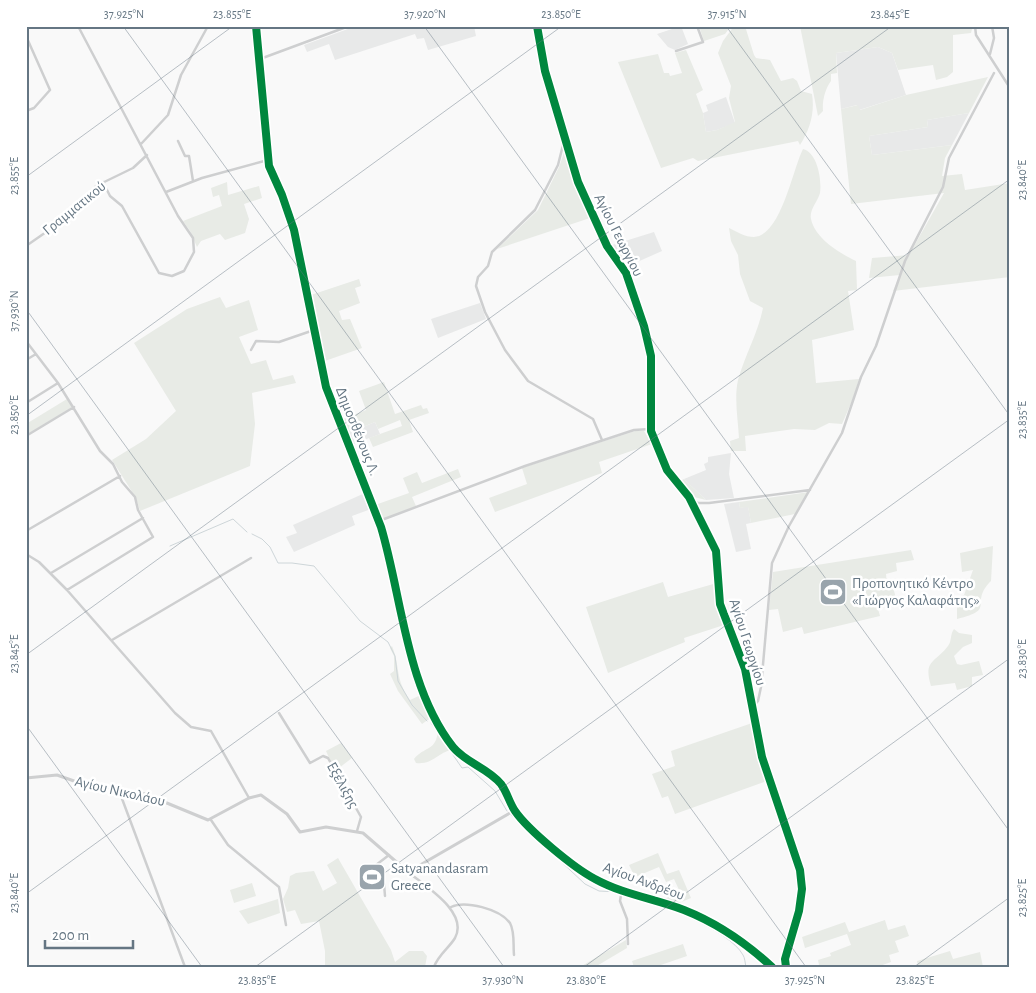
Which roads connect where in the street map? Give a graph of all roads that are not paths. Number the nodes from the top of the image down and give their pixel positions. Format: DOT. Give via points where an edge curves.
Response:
graph roads {
  1 [pos="78,26"];
  2 [pos="208,26"];
  3 [pos="256,26"];
  4 [pos="349,26"];
  5 [pos="537,26"];
  6 [pos="697,26"];
  7 [pos="975,26"];
  8 [pos="992,26"];
  9 [pos="26,36"];
  10 [pos="676,51"];
  11 [pos="990,54"];
  12 [pos="260,58"];
  13 [pos="994,73"];
  14 [pos="1010,88"];
  15 [pos="26,112"];
  16 [pos="564,140"];
  17 [pos="178,141"];
  18 [pos="141,144"];
  19 [pos="147,155"];
  20 [pos="268,160"];
  21 [pos="193,181"];
  22 [pos="103,182"];
  23 [pos="166,192"];
  24 [pos="26,246"];
  25 [pos="314,330"];
  26 [pos="26,341"];
  27 [pos="251,350"];
  28 [pos="36,354"];
  29 [pos="26,360"];
  30 [pos="58,383"];
  31 [pos="26,403"];
  32 [pos="74,407"];
  33 [pos="650,429"];
  34 [pos="26,436"];
  35 [pos="602,440"];
  36 [pos="120,476"];
  37 [pos="811,490"];
  38 [pos="689,497"];
  39 [pos="143,518"];
  40 [pos="379,521"];
  41 [pos="26,531"];
  42 [pos="26,554"];
  43 [pos="251,558"];
  44 [pos="51,573"];
  45 [pos="67,590"];
  46 [pos="112,640"];
  47 [pos="753,707"];
  48 [pos="279,713"];
  49 [pos="26,778"];
  50 [pos="118,788"];
  51 [pos="249,798"];
  52 [pos="515,810"];
  53 [pos="211,820"];
  54 [pos="357,831"];
  55 [pos="389,856"];
  56 [pos="408,872"];
  57 [pos="622,889"];
  58 [pos="385,896"];
  59 [pos="451,908"];
  60 [pos="286,925"];
  61 [pos="628,944"];
  62 [pos="514,955"];
  63 [pos="185,967"];
  64 [pos="434,967"];
  65 [pos="772,967"];
  66 [pos="786,967"];
  1 -- 18 [label="street"];
  2 -- 18 [label="street" via="181,75 168,115"];
  3 -- 12 [label="street, Δημοσθένους Λ."];
  4 -- 12 [label="street"];
  5 -- 16 [label="street, Αγίου Γεωργίου"];
  6 -- 10 [label="street" via="703,42"];
  7 -- 11 [label="street" via="976,35"];
  8 -- 11 [label="street" via="994,38"];
  9 -- 15 [label="street" via="50,90"];
  11 -- 14 [label="street"];
  12 -- 20 [label="street, Δημοσθένους Λ."];
  13 -- 37 [label="street" via="949,158 943,187 905,261 842,433"];
  16 -- 33 [label="street, Αγίου Γεωργίου" via="583,193 607,246 626,273 642,319 651,356"];
  16 -- 35 [label="street" via="558,165 536,210 492,252 476,286 485,312 505,350 528,381 592,419"];
  17 -- 21 [label="street" via="185,156 189,156"];
  18 -- 19 [label="street"];
  19 -- 22 [label="street, Γραμματικού" via="133,168"];
  19 -- 23 [label="street"];
  20 -- 21 [label="street"];
  20 -- 25 [label="street, Δημοσθένους Λ." via="294,230"];
  21 -- 23 [label="street"];
  22 -- 23 [label="street" via="110,196 122,206 157,270 172,276 186,268 195,243"];
  22 -- 24 [label="street, Γραμματικού" via="62,221"];
  25 -- 27 [label="street" via="279,342 256,341"];
  25 -- 40 [label="street, Δημοσθένους Λ." via="326,387"];
  26 -- 28 [label="street"];
  28 -- 29 [label="street"];
  28 -- 30 [label="street"];
  30 -- 31 [label="street"];
  30 -- 32 [label="street"];
  32 -- 34 [label="street"];
  32 -- 36 [label="street" via="100,451 114,464"];
  33 -- 35 [label="street" via="634,430"];
  33 -- 38 [label="street, Αγίου Γεωργίου" via="667,470"];
  35 -- 40 [label="street"];
  36 -- 39 [label="street" via="135,497"];
  36 -- 41 [label="street"];
  37 -- 38 [label="street" via="709,503"];
  37 -- 47 [label="street" via="772,563 761,687"];
  38 -- 47 [label="street, Αγίου Γεωργίου" via="716,552 720,604 745,667"];
  39 -- 44 [label="street"];
  39 -- 45 [label="street" via="153,538"];
  40 -- 52 [label="street, Δημοσθένους Λ." via="404,633 435,717 454,749 496,778"];
  42 -- 44 [label="street"];
  43 -- 46 [label="street"];
  44 -- 45 [label="street"];
  45 -- 46 [label="street"];
  46 -- 51 [label="street" via="181,720 195,729 211,731"];
  47 -- 66 [label="street, Αγίου Γεωργίου" via="762,757 782,810 802,880 799,912 785,959"];
  48 -- 54 [label="street, Εξέλιξης" via="310,763 323,756 328,758 360,817"];
  49 -- 50 [label="street, Αγίου Νικολάου" via="57,774 74,781"];
  50 -- 53 [label="street, Αγίου Νικολάου" via="161,799"];
  50 -- 63 [label="street"];
  51 -- 53 [label="street"];
  51 -- 54 [label="street" via="261,795 266,798 287,814 300,832 326,827"];
  52 -- 56 [label="street"];
  52 -- 57 [label="street, Αγίου Ανδρέου" via="575,866 596,880"];
  53 -- 60 [label="street" via="228,844 279,887"];
  54 -- 55 [label="street" via="371,837"];
  55 -- 56 [label="street"];
  55 -- 58 [label="street" via="376,865"];
  56 -- 59 [label="street"];
  57 -- 61 [label="street" via="620,901 627,919"];
  57 -- 65 [label="street, Αγίου Ανδρέου" via="686,911 710,923 746,944"];
  59 -- 62 [label="street" via="465,904 504,918 512,930"];
  59 -- 64 [label="street" via="457,932"];
}
